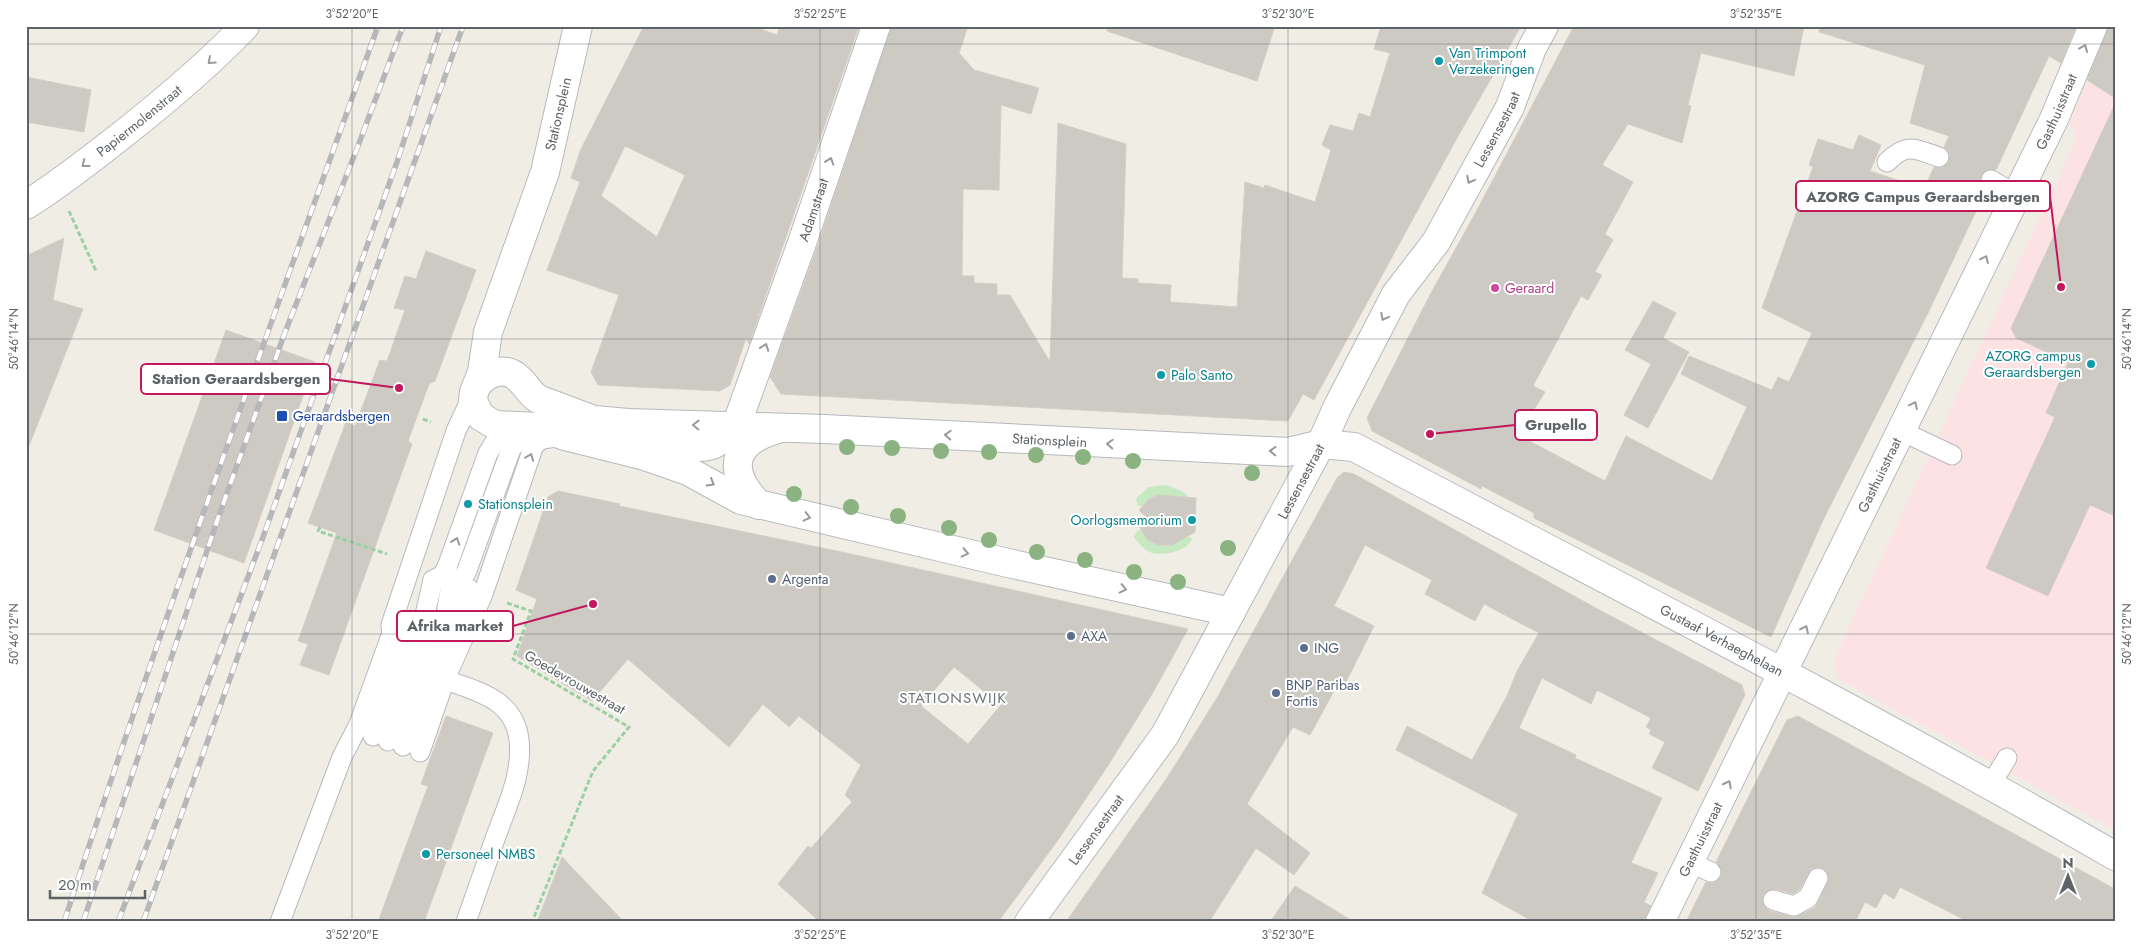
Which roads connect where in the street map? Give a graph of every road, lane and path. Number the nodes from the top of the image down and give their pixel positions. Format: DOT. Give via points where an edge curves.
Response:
graph roads {
  1 [pos="245,26"];
  2 [pos="578,26"];
  3 [pos="876,26"];
  4 [pos="1544,26"];
  5 [pos="2093,26"];
  6 [pos="1939,157"];
  7 [pos="1887,162"];
  8 [pos="1991,180"];
  9 [pos="2017,195"];
  10 [pos="26,205"];
  11 [pos="79,230"];
  12 [pos="96,271"];
  13 [pos="482,383"];
  14 [pos="525,387"];
  15 [pos="423,419"];
  16 [pos="431,422"];
  17 [pos="512,425"];
  18 [pos="736,426"];
  19 [pos="780,428"];
  20 [pos="456,431"];
  21 [pos="1901,431"];
  22 [pos="565,436"];
  23 [pos="1320,444"];
  24 [pos="1952,455"];
  25 [pos="759,505"];
  26 [pos="320,527"];
  27 [pos="382,554"];
  28 [pos="413,557"];
  29 [pos="442,582"];
  30 [pos="476,591"];
  31 [pos="1230,612"];
  32 [pos="392,633"];
  33 [pos="422,668"];
  34 [pos="1783,673"];
  35 [pos="2007,758"];
  36 [pos="1991,784"];
  37 [pos="2115,856"];
  38 [pos="1818,878"];
  39 [pos="1773,900"];
  40 [pos="280,922"];
  41 [pos="466,922"];
  42 [pos="532,922"];
  43 [pos="1029,922"];
  44 [pos="1660,922"];
  1 -- 10 [label="street, Papiermolenstraat, one-way" via="214,59 153,110 57,185"];
  2 -- 13 [label="street, Stationsplein" via="545,172 486,342"];
  18 -- 3 [label="street, Adamstraat, one-way"];
  4 -- 23 [label="street, Lessensestraat, one-way" via="1532,48 1510,107 1436,242 1396,294"];
  9 -- 5 [label="street, Gasthuisstraat, one-way" via="2054,119"];
  6 -- 7 [label="lane" via="1911,148 1896,153"];
  8 -- 9 [label="lane"];
  21 -- 9 [label="street, Gasthuisstraat, one-way"];
  11 -- 12 [label="path"];
  13 -- 14 [label="street, Stationsplein" via="513,374"];
  13 -- 17 [label="street" via="475,409"];
  13 -- 20 [label="lane, Stationsplein"];
  14 -- 17 [label="street" via="528,395 525,412"];
  18 -- 14 [label="street, Stationsplein, one-way" via="594,420 538,400"];
  15 -- 16 [label="path"];
  17 -- 20 [label="lane" via="469,421"];
  17 -- 22 [label="street"];
  29 -- 17 [label="lane, one-way" via="480,473 493,444"];
  18 -- 19 [label="street, Stationsplein"];
  18 -- 22 [label="street" via="723,439 697,447"];
  23 -- 19 [label="street, Stationsplein, one-way" via="1288,452"];
  19 -- 25 [label="street, Stationsplein" via="752,439 739,456 737,466 742,484"];
  20 -- 28 [label="lane, Stationsplein"];
  21 -- 24 [label="lane"];
  34 -- 21 [label="street, Gasthuisstraat, one-way"];
  22 -- 25 [label="street, one-way" via="645,456 688,471 741,500"];
  30 -- 22 [label="lane, one-way" via="491,571 534,445 542,439"];
  23 -- 31 [label="street, Lessensestraat"];
  23 -- 34 [label="street, Gustaaf Verhaeghelaan" via="1354,447"];
  25 -- 31 [label="street, one-way"];
  26 -- 27 [label="path" via="318,531"];
  28 -- 29 [label="lane" via="416,573"];
  28 -- 32 [label="lane, Stationsplein" via="393,616"];
  29 -- 30 [label="lane"];
  29 -- 33 [label="lane" via="415,640"];
  30 -- 33 [label="lane" via="452,640"];
  30 -- 42 [label="path, Goedevrouwestraat" via="531,611 512,659 629,727 593,770"];
  31 -- 43 [label="street, Lessensestraat" via="1166,735"];
  32 -- 33 [label="lane" via="396,647"];
  32 -- 40 [label="lane, Stationsplein" via="360,724 342,757"];
  33 -- 33 [label="lane" via="396,744"];
  33 -- 41 [label="lane" via="466,686 508,709 519,741 513,789"];
  34 -- 36 [label="street, Gustaaf Verhaeghelaan"];
  44 -- 34 [label="street, Gasthuisstraat, one-way" via="1700,867"];
  35 -- 36 [label="lane"];
  36 -- 37 [label="street, Gustaaf Verhaeghelaan"];
  38 -- 39 [label="lane" via="1808,898 1794,906"];
}
